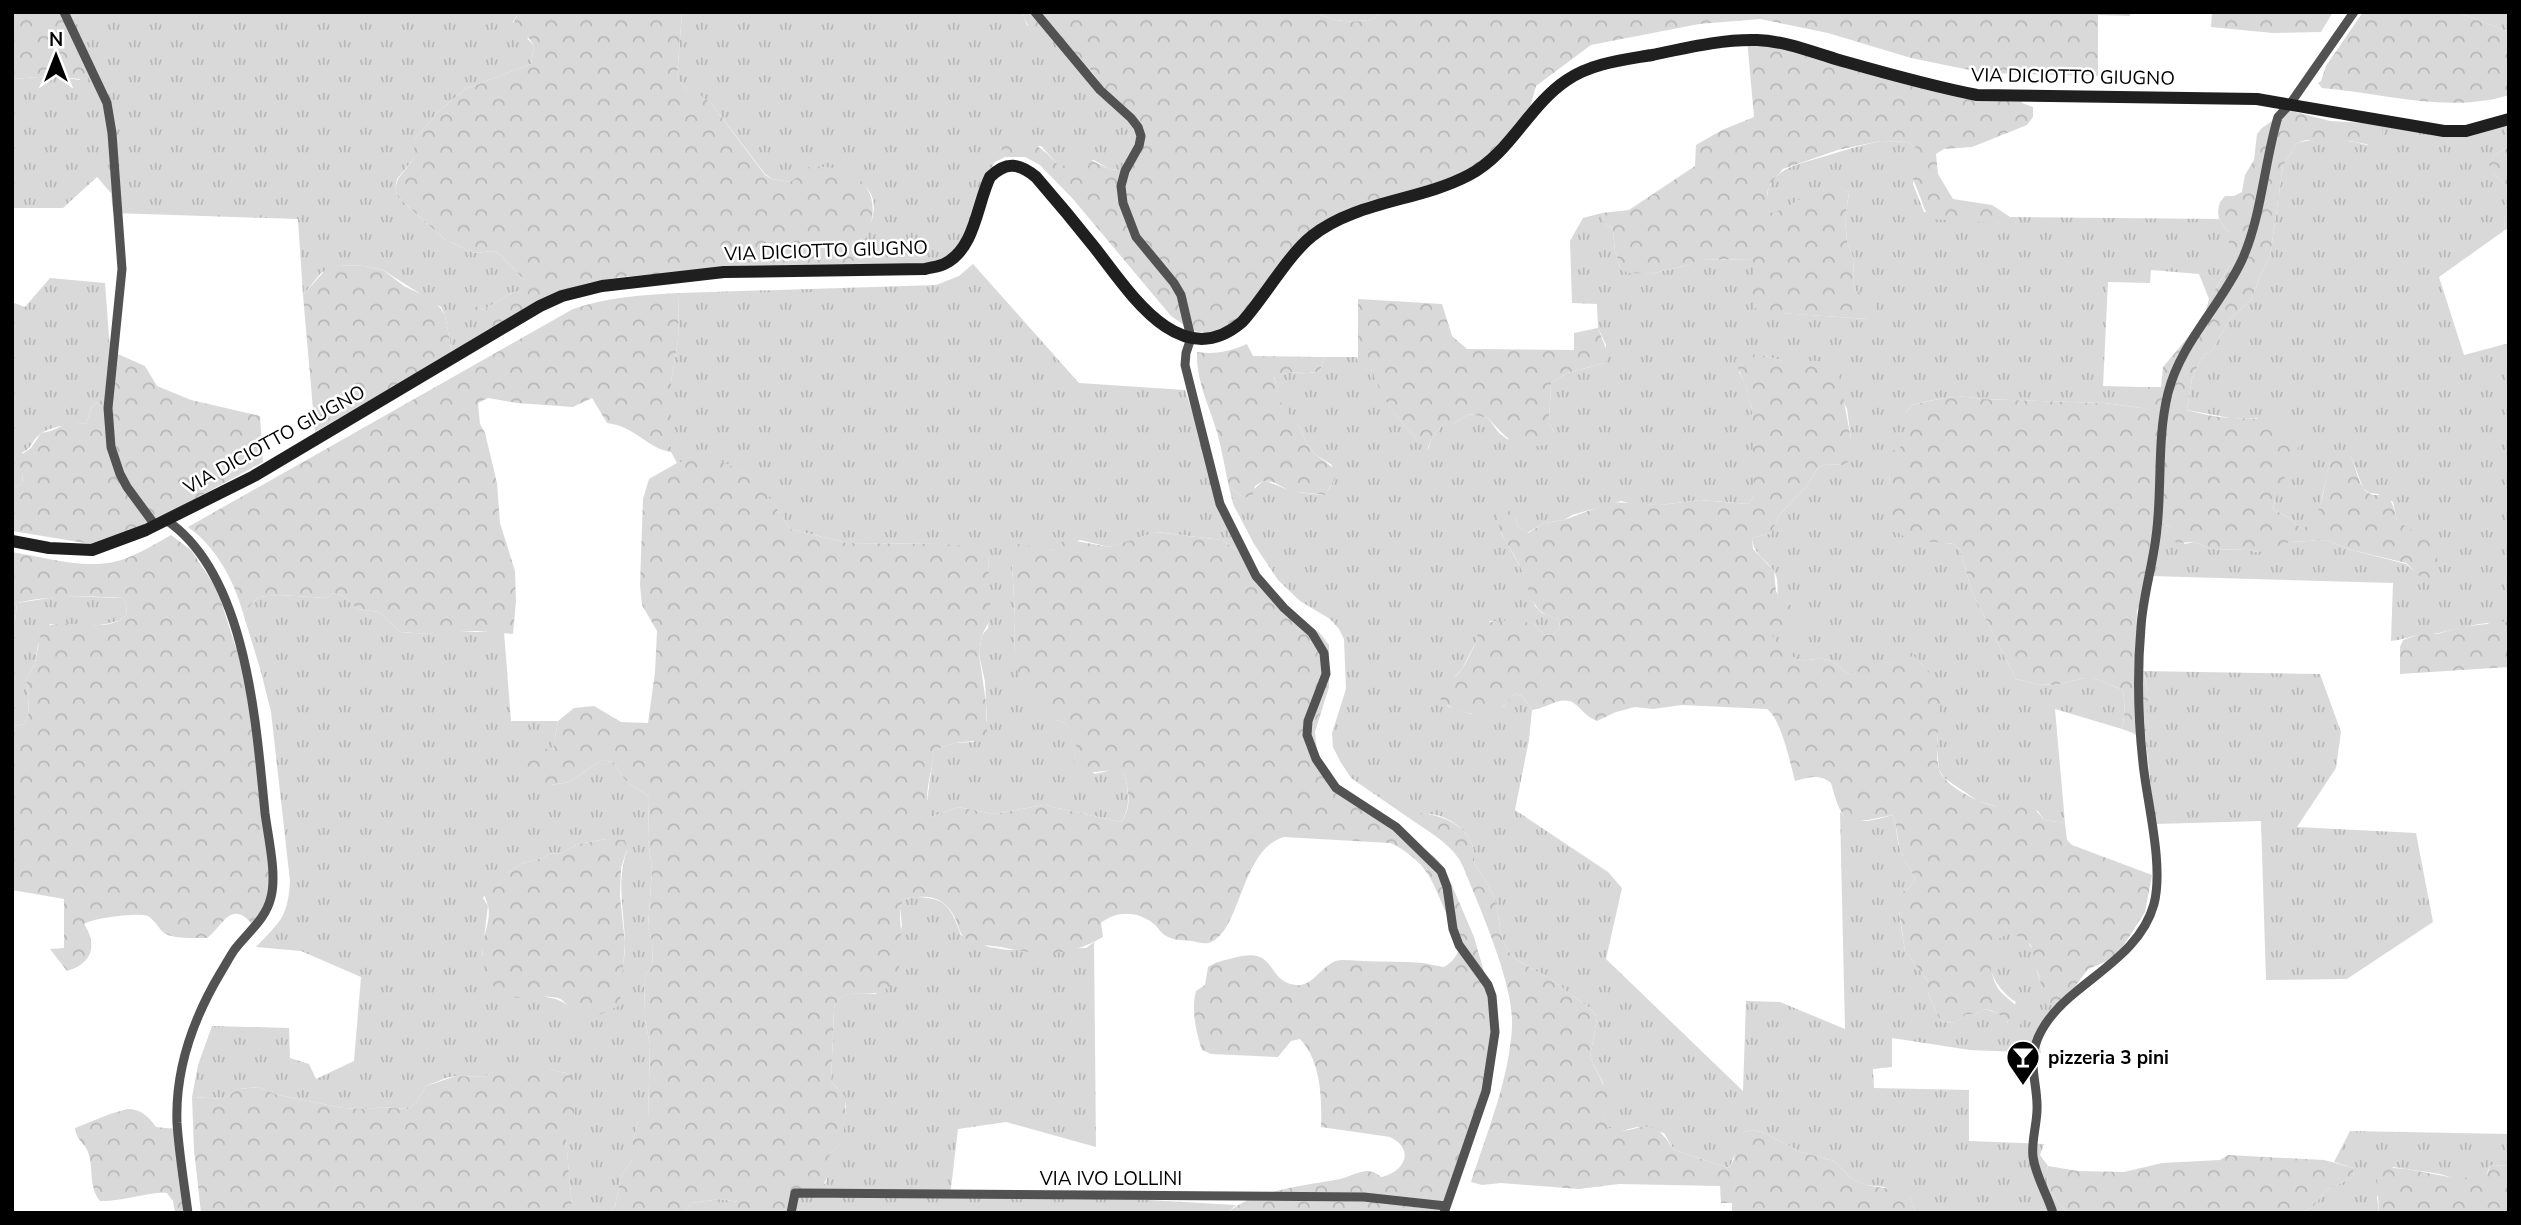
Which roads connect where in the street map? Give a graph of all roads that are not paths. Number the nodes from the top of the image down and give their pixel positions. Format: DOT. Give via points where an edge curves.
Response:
graph roads {
  1 [pos="64,12"];
  2 [pos="1035,12"];
  3 [pos="2354,12"];
  4 [pos="2290,104"];
  5 [pos="2509,119"];
  6 [pos="1191,338"];
  7 [pos="160,522"];
  8 [pos="12,541"];
  9 [pos="1445,1209"];
  10 [pos="188,1213"];
  11 [pos="791,1213"];
  12 [pos="2053,1213"];
  1 -- 7 [label="street" via="107,103 111,124 122,269 108,408 111,447 127,487"];
  2 -- 6 [label="street" via="1138,127 1139,146 1121,186 1123,203 1136,236 1181,295"];
  3 -- 4 [label="street"];
  4 -- 5 [label="main road, VIA DICIOTTO GIUGNO" via="2444,131 2466,131"];
  4 -- 6 [label="main road, VIA DICIOTTO GIUGNO" via="2257,99 1977,95 1758,40 1709,44 1609,63 1558,87 1494,157 1467,176 1350,216 1311,236 1232,331"];
  4 -- 12 [label="street" via="2278,117 2242,259 2192,336 2168,393 2155,550 2140,649 2140,724 2157,886 2147,922 2134,941 2053,1013 2035,1042 2033,1155"];
  6 -- 7 [label="main road, VIA DICIOTTO GIUGNO" via="1149,315 1036,177 1026,169 1008,166 990,177 966,243 945,264 925,269 724,272 602,286 562,296 254,476"];
  6 -- 9 [label="street" via="1185,365 1220,504 1256,576 1312,633 1324,653 1326,674 1308,721 1307,735 1315,759 1336,788 1390,822 1441,871 1459,945 1492,996 1495,1032 1486,1091"];
  7 -- 8 [label="main road, VIA DICIOTTO GIUGNO" via="92,550"];
  7 -- 10 [label="street" via="195,545 211,571 245,664 273,886 267,911 216,980 182,1070 177,1124"];
  9 -- 11 [label="street, VIA IVO LOLLINI" via="1364,1197 795,1193"];
}
